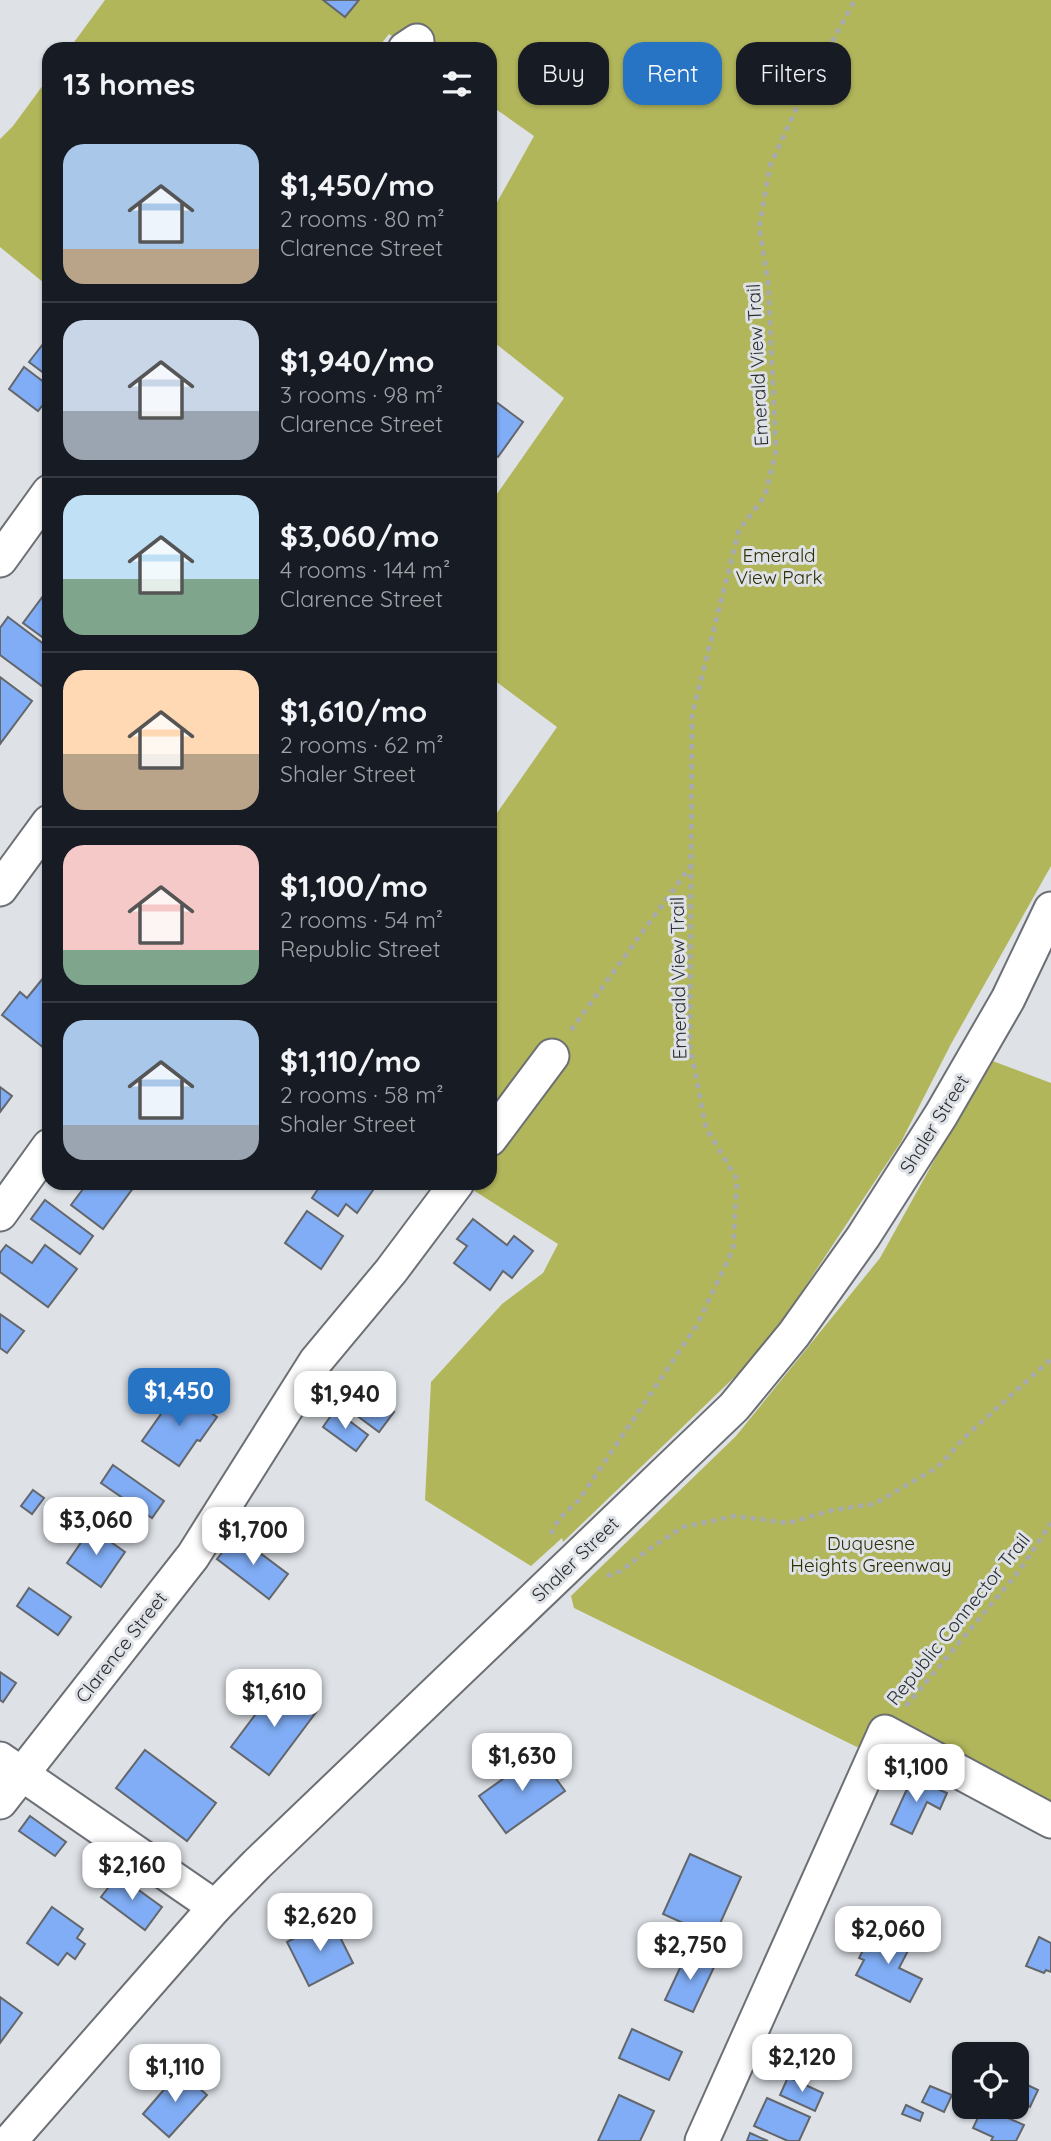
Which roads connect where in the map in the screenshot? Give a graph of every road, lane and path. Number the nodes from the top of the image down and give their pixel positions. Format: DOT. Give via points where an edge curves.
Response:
graph roads {
  1 [pos="855,0"];
  2 [pos="42,502"];
  3 [pos="0,560"];
  4 [pos="42,832"];
  5 [pos="691,866"];
  6 [pos="0,889"];
  7 [pos="1051,909"];
  8 [pos="552,1056"];
  9 [pos="497,1130"];
  10 [pos="42,1156"];
  11 [pos="452,1190"];
  12 [pos="0,1214"];
  13 [pos="1051,1359"];
  14 [pos="1051,1524"];
  15 [pos="548,1539"];
  16 [pos="601,1578"];
  17 [pos="885,1732"];
  18 [pos="10,1767"];
  19 [pos="0,1802"];
  20 [pos="1051,1821"];
  21 [pos="215,1908"];
  22 [pos="10,2141"];
  23 [pos="702,2141"];
  1 -- 5 [label="path, Emerald View Trail" via="770,166 760,227 768,281 776,451 765,496 739,530 692,715"];
  2 -- 3 [label="street"];
  4 -- 6 [label="street"];
  5 -- 8 [label="path"];
  5 -- 15 [label="path, Emerald View Trail" via="690,1046 706,1128 737,1178 733,1249 696,1325"];
  7 -- 21 [label="street, Shaler Street" via="1008,999 940,1115 855,1248 794,1334 734,1407"];
  8 -- 9 [label="street"];
  10 -- 12 [label="street"];
  11 -- 18 [label="street, Clarence Street" via="316,1362 193,1556"];
  13 -- 16 [label="path" via="938,1467 874,1504 788,1523 735,1516 683,1527 621,1571"];
  14 -- 17 [label="path, Republic Connector Trail" via="1020,1570"];
  17 -- 20 [label="street"];
  17 -- 23 [label="street"];
  18 -- 19 [label="street, Clarence Street"];
  18 -- 21 [label="street"];
  21 -- 22 [label="street, Shaler Street"];
}
